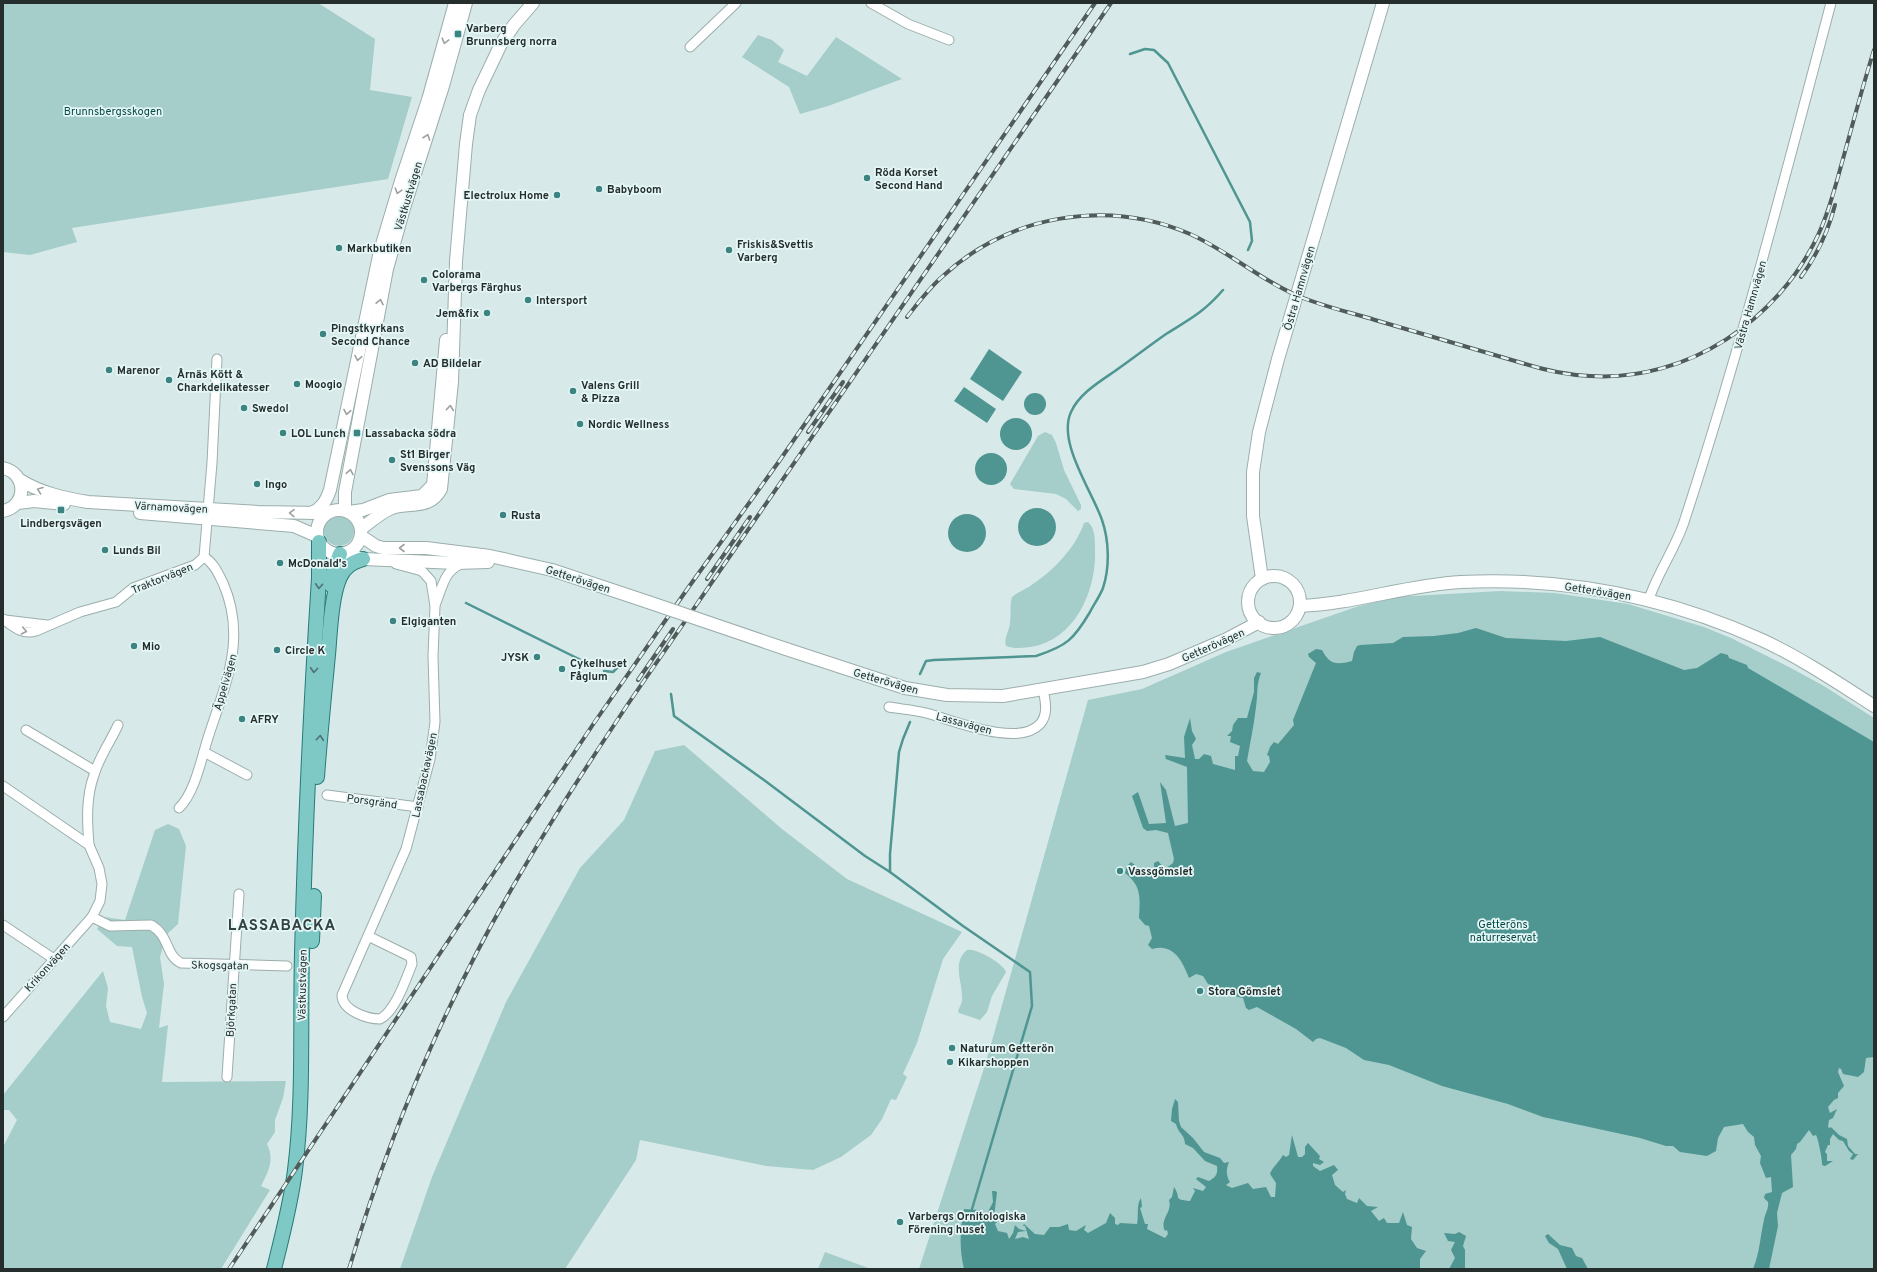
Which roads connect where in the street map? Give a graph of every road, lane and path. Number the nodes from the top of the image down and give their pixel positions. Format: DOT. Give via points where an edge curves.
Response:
graph roads {
  1 [pos="455,3"];
  2 [pos="466,3"];
  3 [pos="533,3"];
  4 [pos="736,3"];
  5 [pos="871,3"];
  6 [pos="1383,3"];
  7 [pos="1831,3"];
  8 [pos="949,40"];
  9 [pos="690,47"];
  10 [pos="456,261"];
  11 [pos="217,359"];
  12 [pos="342,436"];
  13 [pos="5,466"];
  14 [pos="20,480"];
  15 [pos="18,503"];
  16 [pos="347,511"];
  17 [pos="328,512"];
  18 [pos="4,513"];
  19 [pos="311,513"];
  20 [pos="208,514"];
  21 [pos="247,522"];
  22 [pos="361,533"];
  23 [pos="318,539"];
  24 [pos="342,554"];
  25 [pos="437,556"];
  26 [pos="204,557"];
  27 [pos="369,560"];
  28 [pos="517,562"];
  29 [pos="464,563"];
  30 [pos="320,569"];
  31 [pos="1262,579"];
  32 [pos="431,581"];
  33 [pos="442,582"];
  34 [pos="1649,599"];
  35 [pos="435,606"];
  36 [pos="1300,606"];
  37 [pos="3,619"];
  38 [pos="1259,622"];
  39 [pos="330,624"];
  40 [pos="1044,689"];
  41 [pos="1874,706"];
  42 [pos="889,707"];
  43 [pos="118,725"];
  44 [pos="26,730"];
  45 [pos="204,752"];
  46 [pos="95,771"];
  47 [pos="247,775"];
  48 [pos="3,786"];
  49 [pos="326,795"];
  50 [pos="418,807"];
  51 [pos="179,808"];
  52 [pos="89,845"];
  53 [pos="239,894"];
  54 [pos="92,917"];
  55 [pos="3,925"];
  56 [pos="368,936"];
  57 [pos="54,959"];
  58 [pos="234,965"];
  59 [pos="287,966"];
  60 [pos="3,1017"];
  61 [pos="227,1077"];
  62 [pos="274,1269"];
  63 [pos="283,1269"];
  1 -- 12 [label="street, Västkustvägen, one-way" via="428,100 380,252"];
  16 -- 2 [label="street, Västkustvägen, one-way" via="346,492 387,269"];
  3 -- 10 [label="street" via="501,44 478,90 470,115"];
  4 -- 9 [label="street"];
  5 -- 8 [label="street" via="908,24"];
  6 -- 31 [label="street, Östra Hamnvägen" via="1278,359 1259,432 1253,472 1253,516"];
  7 -- 34 [label="street, Västra Hamnvägen" via="1727,386 1679,534"];
  10 -- 16 [label="street" via="433,485 422,496 389,500 363,510"];
  22 -- 10 [label="street, one-way" via="384,512 425,504 438,495 441,488 452,382"];
  11 -- 20 [label="street, Traktorvägen"];
  12 -- 17 [label="street, Västkustvägen" via="335,500"];
  12 -- 19 [label="street, Västkustvägen" via="327,499 319,509"];
  13 -- 14 [label="street, Värnamovägen"];
  14 -- 15 [label="street" via="22,490"];
  20 -- 14 [label="street, Värnamovägen, one-way" via="74,500 38,490"];
  15 -- 18 [label="street"];
  15 -- 20 [label="street, Värnamovägen"];
  16 -- 17 [label="street"];
  16 -- 22 [label="street" via="357,519"];
  17 -- 19 [label="street, Värnamovägen"];
  17 -- 23 [label="street" via="319,521"];
  19 -- 20 [label="street, Värnamovägen, one-way"];
  20 -- 21 [label="street, Värnamovägen"];
  20 -- 26 [label="street, Traktorvägen"];
  21 -- 23 [label="street, Värnamovägen" via="294,526"];
  21 -- 30 [label="street, Värnamovägen" via="284,528 305,536 315,548"];
  22 -- 24 [label="street" via="353,549"];
  25 -- 22 [label="street, Getterövägen, one-way" via="376,546"];
  23 -- 24 [label="street" via="326,550"];
  23 -- 30 [label="main road, Västkustvägen"];
  24 -- 27 [label="street, Getterövägen"];
  24 -- 39 [label="main road, Västkustvägen" via="331,579"];
  25 -- 27 [label="street, Getterövägen"];
  25 -- 28 [label="street, Getterövägen" via="490,556"];
  25 -- 29 [label="street, Getterövägen"];
  25 -- 32 [label="street"];
  25 -- 33 [label="street"];
  26 -- 37 [label="street, Traktorvägen" via="195,565 133,588 116,602 47,625"];
  26 -- 45 [label="street, Äppelvägen" via="215,567 227,592 235,640 230,673"];
  27 -- 32 [label="street" via="422,571"];
  27 -- 39 [label="main road, Västkustvägen" via="350,564 340,577"];
  28 -- 29 [label="street, Getterövägen"];
  28 -- 40 [label="street, Getterövägen, bridge" via="552,570 883,682 925,692 953,695 1021,694"];
  29 -- 33 [label="street" via="452,569"];
  30 -- 62 [label="main road, Västkustvägen, one-way" via="307,802 299,1109 295,1170"];
  31 -- 36 [label="street" via="1273,576 1290,581 1299,595"];
  31 -- 38 [label="street" via="1254,586 1249,597 1251,614"];
  32 -- 35 [label="street"];
  33 -- 35 [label="street"];
  34 -- 36 [label="street, Getterövägen" via="1578,586 1518,581 1414,588 1346,602"];
  34 -- 41 [label="street, Getterövägen" via="1694,613 1762,640 1805,663"];
  35 -- 50 [label="street, Lassabackavägen" via="435,722 430,759"];
  36 -- 38 [label="street" via="1295,617 1286,624 1269,627"];
  38 -- 40 [label="street, Getterövägen" via="1169,664 1143,672"];
  63 -- 39 [label="main road, Västkustvägen, one-way" via="302,1180 306,1129 316,794"];
  40 -- 42 [label="street, Lassavägen" via="1046,713 1041,723 1031,731 1014,733 986,730 924,713"];
  43 -- 46 [label="street"];
  44 -- 46 [label="street"];
  45 -- 47 [label="street"];
  45 -- 51 [label="street, Äppelvägen" via="189,795"];
  46 -- 52 [label="street" via="88,800"];
  48 -- 52 [label="street"];
  49 -- 50 [label="street, Porsgränd"];
  50 -- 56 [label="street, Lassabackavägen" via="401,864"];
  52 -- 54 [label="street" via="99,868 102,884 100,901"];
  53 -- 58 [label="street, Björkgatan"];
  54 -- 57 [label="street, Krikonvägen"];
  54 -- 58 [label="street, Skogsgatan" via="110,926 152,925 164,935 172,956 181,963"];
  55 -- 57 [label="street"];
  56 -- 56 [label="street, Lassabackavägen" via="342,999 349,1008 368,1017 380,1019 389,1013 393,1006 412,960 411,957"];
  57 -- 60 [label="street, Krikonvägen"];
  58 -- 59 [label="street, Skogsgatan"];
  58 -- 61 [label="street, Björkgatan"];
}
